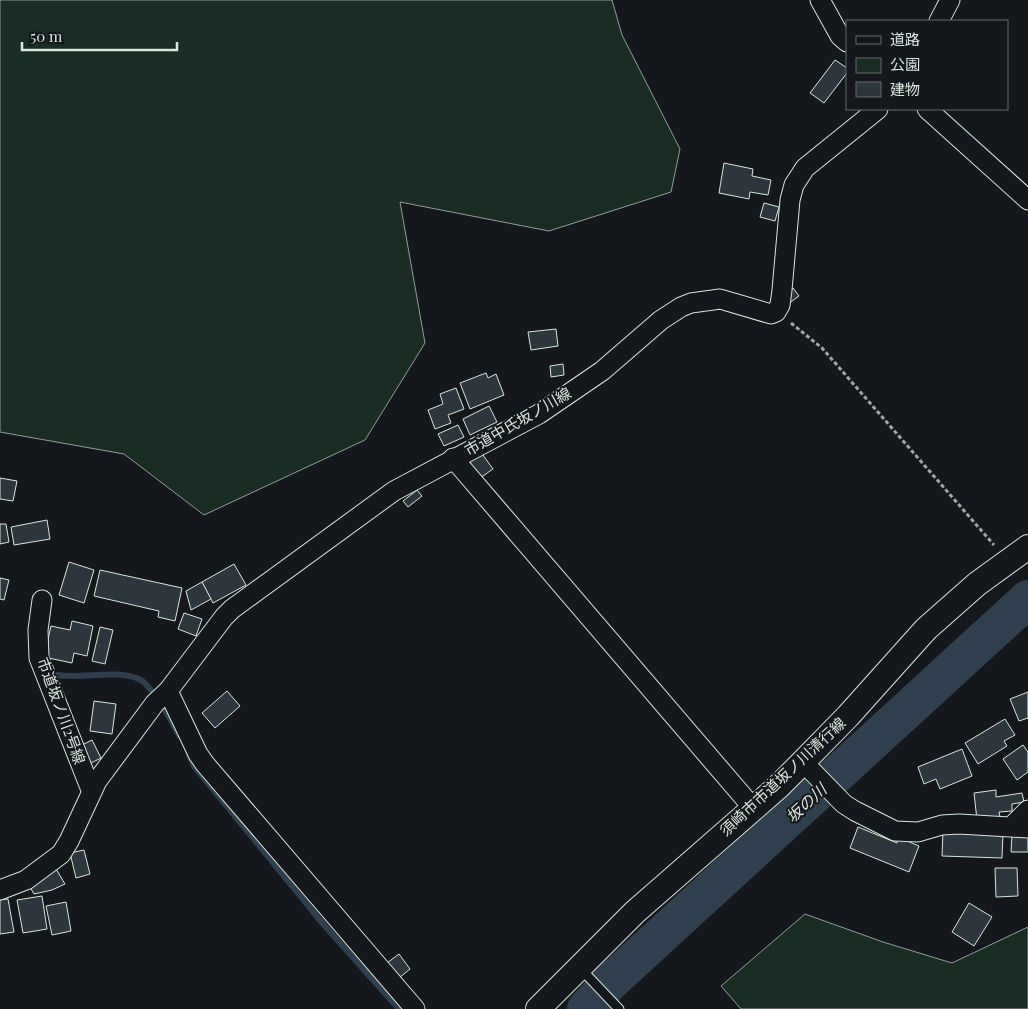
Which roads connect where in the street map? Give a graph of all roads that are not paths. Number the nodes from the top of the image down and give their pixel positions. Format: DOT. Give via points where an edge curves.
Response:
graph roads {
  1 [pos="820,0"];
  2 [pos="950,0"];
  3 [pos="940,20"];
  4 [pos="846,41"];
  5 [pos="877,110"];
  6 [pos="928,110"];
  7 [pos="1028,200"];
  8 [pos="453,458"];
  9 [pos="1028,547"];
  10 [pos="42,600"];
  11 [pos="162,697"];
  12 [pos="807,765"];
  13 [pos="91,790"];
  14 [pos="753,808"];
  15 [pos="1028,810"];
  16 [pos="1020,827"];
  17 [pos="0,890"];
  18 [pos="582,970"];
  19 [pos="618,1008"];
  20 [pos="415,1009"];
  21 [pos="538,1009"];
  1 -- 4 [label="street"];
  2 -- 3 [label="street"];
  5 -- 8 [label="street, 市道中氏坂ノ川線" via="805,168 794,185 780,306 776,312 771,314 720,299 681,307 602,371 547,408"];
  6 -- 7 [label="street"];
  8 -- 11 [label="street, 市道中氏坂ノ川線" via="394,491 232,609"];
  8 -- 14 [label="street"];
  9 -- 12 [label="street, 須崎市市道坂ノ川清行線" via="976,584 926,629"];
  10 -- 13 [label="street, 市道坂ノ川2号線" via="39,658"];
  11 -- 13 [label="street, 市道中氏坂ノ川線"];
  11 -- 20 [label="street" via="205,764"];
  12 -- 14 [label="street, 須崎市市道坂ノ川清行線"];
  12 -- 16 [label="street" via="844,804 887,828 906,833 959,824"];
  13 -- 17 [label="street, 市道中氏坂ノ川線" via="61,854 26,880"];
  14 -- 18 [label="street, 須崎市市道坂ノ川清行線" via="662,888"];
  15 -- 16 [label="street"];
  18 -- 19 [label="lane"];
  18 -- 21 [label="street, 須崎市市道坂ノ川清行線"];
}
